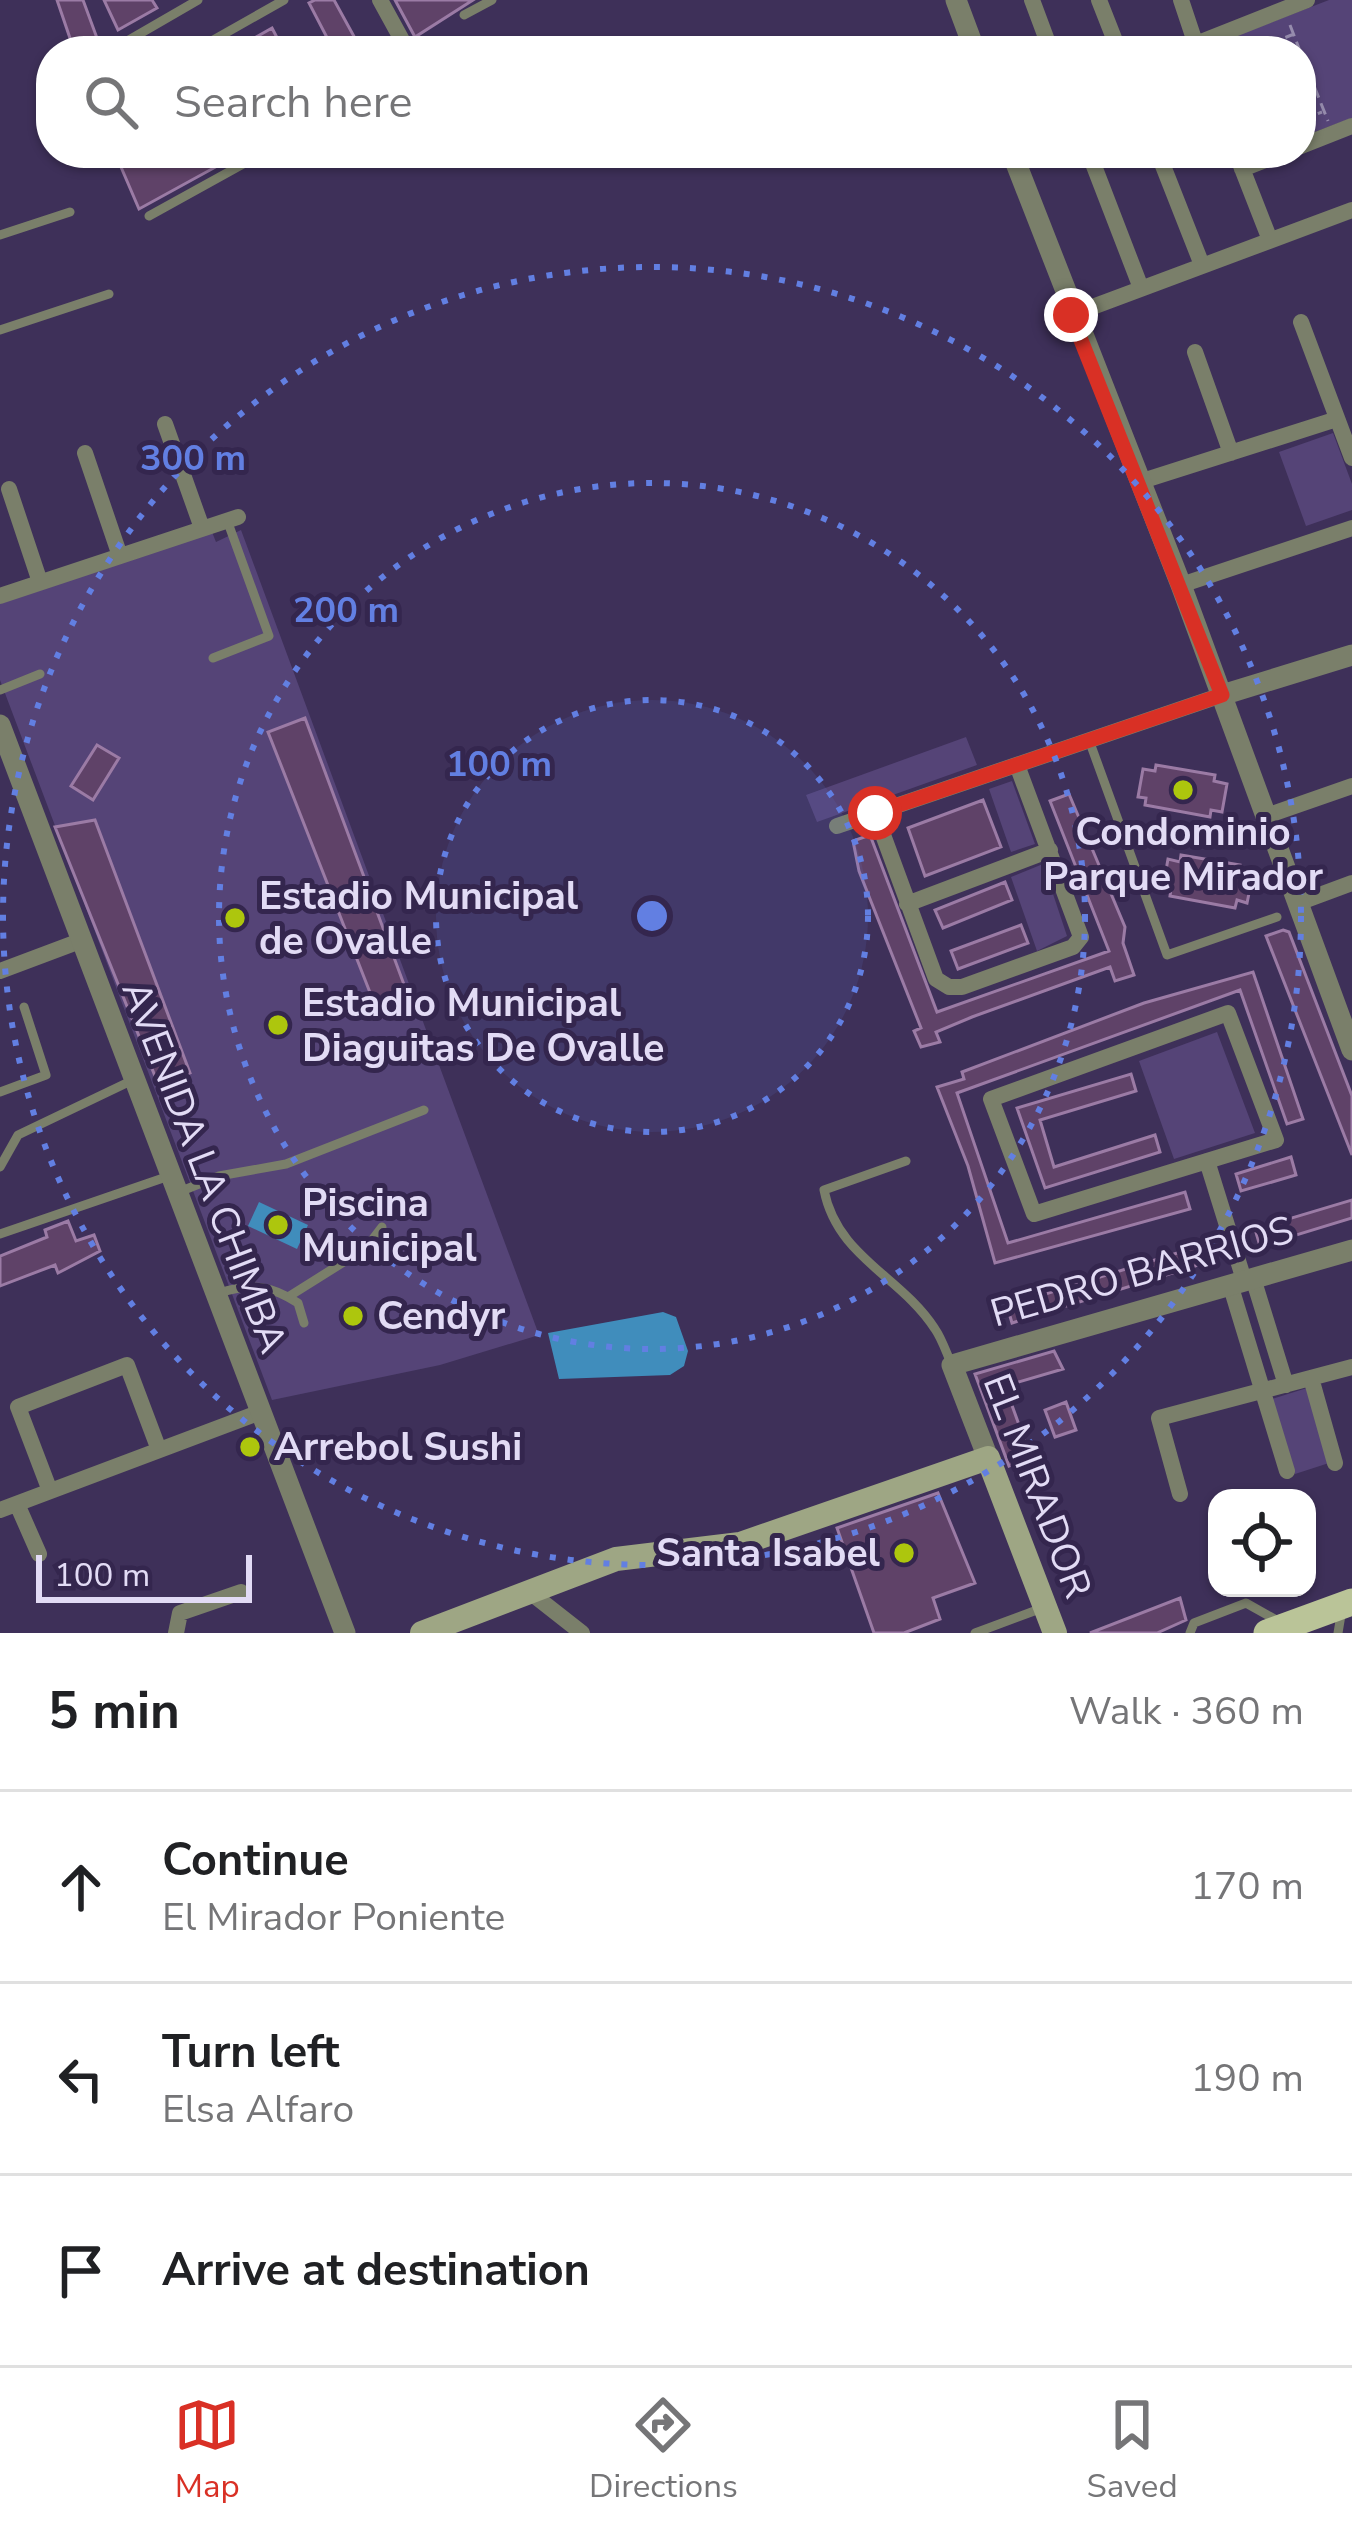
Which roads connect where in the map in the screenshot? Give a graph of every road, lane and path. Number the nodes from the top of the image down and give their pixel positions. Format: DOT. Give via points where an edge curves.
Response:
graph roads {
  1 [pos="198,0"];
  2 [pos="284,0"];
  3 [pos="380,0"];
  4 [pos="492,0"];
  5 [pos="1032,0"];
  6 [pos="1099,0"];
  7 [pos="1181,0"];
  8 [pos="1307,0"];
  9 [pos="962,2"];
  10 [pos="1284,9"];
  11 [pos="464,15"];
  12 [pos="1294,34"];
  13 [pos="224,35"];
  14 [pos="136,36"];
  15 [pos="400,36"];
  16 [pos="971,36"];
  17 [pos="1045,36"];
  18 [pos="1113,36"];
  19 [pos="1193,36"];
  20 [pos="1222,36"];
  21 [pos="1289,36"];
  22 [pos="1316,90"];
  23 [pos="1318,95"];
  24 [pos="1324,111"];
  25 [pos="1316,114"];
  26 [pos="1352,126"];
  27 [pos="1333,134"];
  28 [pos="1316,140"];
  29 [pos="236,168"];
  30 [pos="1018,168"];
  31 [pos="1095,168"];
  32 [pos="1164,168"];
  33 [pos="1242,168"];
  34 [pos="1352,210"];
  35 [pos="70,212"];
  36 [pos="149,216"];
  37 [pos="0,235"];
  38 [pos="1270,240"];
  39 [pos="1202,265"];
  40 [pos="1141,288"];
  41 [pos="109,294"];
  42 [pos="1071,315"];
  43 [pos="1300,322"];
  44 [pos="0,330"];
  45 [pos="1195,352"];
  46 [pos="1337,419"];
  47 [pos="165,424"];
  48 [pos="85,452"];
  49 [pos="1231,453"];
  50 [pos="1352,458"];
  51 [pos="1139,482"];
  52 [pos="9,488"];
  53 [pos="232,519"];
  54 [pos="202,528"];
  55 [pos="1352,528"];
  56 [pos="120,556"];
  57 [pos="40,583"];
  58 [pos="1181,585"];
  59 [pos="0,596"];
  60 [pos="1352,655"];
  61 [pos="213,658"];
  62 [pos="40,674"];
  63 [pos="0,690"];
  64 [pos="1222,695"];
  65 [pos="0,725"];
  66 [pos="1089,740"];
  67 [pos="1017,765"];
  68 [pos="1352,786"];
  69 [pos="875,813"];
  70 [pos="1266,816"];
  71 [pos="837,826"];
  72 [pos="1050,850"];
  73 [pos="1352,883"];
  74 [pos="1298,903"];
  75 [pos="908,904"];
  76 [pos="1277,917"];
  77 [pos="80,941"];
  78 [pos="0,970"];
  79 [pos="24,1007"];
  80 [pos="1346,1015"];
  81 [pos="1352,1050"];
  82 [pos="135,1079"];
  83 [pos="0,1092"];
  84 [pos="424,1110"];
  85 [pos="906,1161"];
  86 [pos="1207,1162"];
  87 [pos="0,1167"];
  88 [pos="176,1183"];
  89 [pos="382,1227"];
  90 [pos="0,1234"];
  91 [pos="1352,1250"];
  92 [pos="1242,1280"];
  93 [pos="214,1295"];
  94 [pos="288,1297"];
  95 [pos="304,1323"];
  96 [pos="952,1365"];
  97 [pos="1352,1367"];
  98 [pos="1311,1378"];
  99 [pos="1286,1384"];
  100 [pos="1264,1391"];
  101 [pos="258,1413"];
  102 [pos="159,1450"];
  103 [pos="988,1458"];
  104 [pos="1335,1462"];
  105 [pos="1287,1472"];
  106 [pos="50,1491"];
  107 [pos="1180,1494"];
  108 [pos="9,1507"];
  109 [pos="39,1554"];
  110 [pos="241,1592"];
  111 [pos="531,1593"];
  112 [pos="1045,1607"];
  113 [pos="1344,1614"];
  114 [pos="1015,1618"];
  115 [pos="1277,1629"];
  116 [pos="176,1633"];
  117 [pos="345,1633"];
  118 [pos="422,1633"];
  119 [pos="582,1633"];
  120 [pos="975,1633"];
  121 [pos="1019,1633"];
  122 [pos="1055,1633"];
  123 [pos="1190,1633"];
  1 -- 14 [label="lane"];
  2 -- 13 [label="lane"];
  3 -- 15 [label="street"];
  4 -- 11 [label="lane"];
  5 -- 17 [label="street"];
  6 -- 18 [label="street"];
  7 -- 19 [label="street"];
  8 -- 10 [label="street"];
  9 -- 16 [label="street"];
  10 -- 12 [label="path"];
  10 -- 20 [label="street"];
  12 -- 21 [label="path"];
  22 -- 23 [label="path"];
  23 -- 24 [label="path"];
  24 -- 25 [label="path"];
  24 -- 27 [label="path"];
  26 -- 27 [label="street"];
  27 -- 28 [label="street"];
  29 -- 36 [label="lane"];
  30 -- 42 [label="street"];
  31 -- 40 [label="street"];
  32 -- 39 [label="street"];
  33 -- 38 [label="street"];
  34 -- 38 [label="street"];
  35 -- 37 [label="lane"];
  38 -- 39 [label="street"];
  39 -- 40 [label="street"];
  40 -- 42 [label="street"];
  41 -- 44 [label="lane"];
  42 -- 51 [label="street"];
  43 -- 46 [label="street"];
  45 -- 49 [label="street"];
  46 -- 49 [label="street"];
  46 -- 50 [label="street"];
  47 -- 54 [label="street"];
  48 -- 56 [label="street"];
  49 -- 51 [label="street"];
  51 -- 58 [label="street"];
  52 -- 57 [label="street"];
  53 -- 54 [label="street"];
  53 -- 61 [label="lane" via="269,636"];
  54 -- 56 [label="street"];
  55 -- 58 [label="street"];
  56 -- 57 [label="street"];
  57 -- 59 [label="street"];
  58 -- 64 [label="street"];
  60 -- 64 [label="street"];
  62 -- 63 [label="lane"];
  64 -- 66 [label="street"];
  64 -- 70 [label="street"];
  65 -- 77 [label="street, AVENIDA LA CHIMBA"];
  66 -- 67 [label="street"];
  66 -- 76 [label="lane" via="1167,956"];
  67 -- 69 [label="street"];
  67 -- 72 [label="street"];
  68 -- 70 [label="street"];
  69 -- 71 [label="street"];
  69 -- 75 [label="street"];
  70 -- 74 [label="street"];
  72 -- 75 [label="street"];
  72 -- 75 [label="street" via="1079,928 1073,947 949,987 936,979"];
  73 -- 74 [label="street"];
  74 -- 80 [label="street"];
  77 -- 78 [label="street"];
  77 -- 82 [label="street, AVENIDA LA CHIMBA"];
  79 -- 83 [label="lane" via="46,1075"];
  80 -- 81 [label="street"];
  82 -- 87 [label="lane" via="18,1135"];
  82 -- 88 [label="street, AVENIDA LA CHIMBA"];
  84 -- 88 [label="lane" via="286,1164"];
  85 -- 96 [label="lane" via="824,1190 828,1210 847,1244 934,1326"];
  86 -- 86 [label="street" via="1034,1214 991,1100 1228,1013 1276,1140"];
  86 -- 92 [label="street"];
  88 -- 90 [label="lane"];
  88 -- 93 [label="street, AVENIDA LA CHIMBA"];
  89 -- 94 [label="lane" via="365,1249"];
  91 -- 92 [label="street, PEDRO BARRIOS"];
  92 -- 96 [label="street, PEDRO BARRIOS"];
  92 -- 99 [label="street"];
  92 -- 100 [label="street"];
  93 -- 94 [label="lane" via="242,1286 274,1287"];
  93 -- 101 [label="street, AVENIDA LA CHIMBA"];
  94 -- 95 [label="lane"];
  96 -- 103 [label="street, EL MIRADOR"];
  97 -- 98 [label="street"];
  98 -- 99 [label="street"];
  98 -- 104 [label="street"];
  99 -- 100 [label="street"];
  100 -- 105 [label="street"];
  100 -- 107 [label="street" via="1159,1418"];
  101 -- 102 [label="street"];
  101 -- 117 [label="street, AVENIDA LA CHIMBA"];
  102 -- 106 [label="street"];
  102 -- 106 [label="street" via="127,1365 18,1408"];
  103 -- 111 [label="main road" via="740,1544 616,1559"];
  103 -- 112 [label="main road, EL MIRADOR"];
  106 -- 108 [label="street"];
  108 -- 109 [label="street"];
  110 -- 116 [label="street" via="180,1613"];
  111 -- 118 [label="main road"];
  111 -- 119 [label="street"];
  112 -- 114 [label="lane"];
  112 -- 122 [label="main road, EL MIRADOR"];
  113 -- 115 [label="main road"];
  114 -- 120 [label="lane"];
  114 -- 121 [label="lane"];
  115 -- 123 [label="lane" via="1246,1603 1194,1624"];
}
